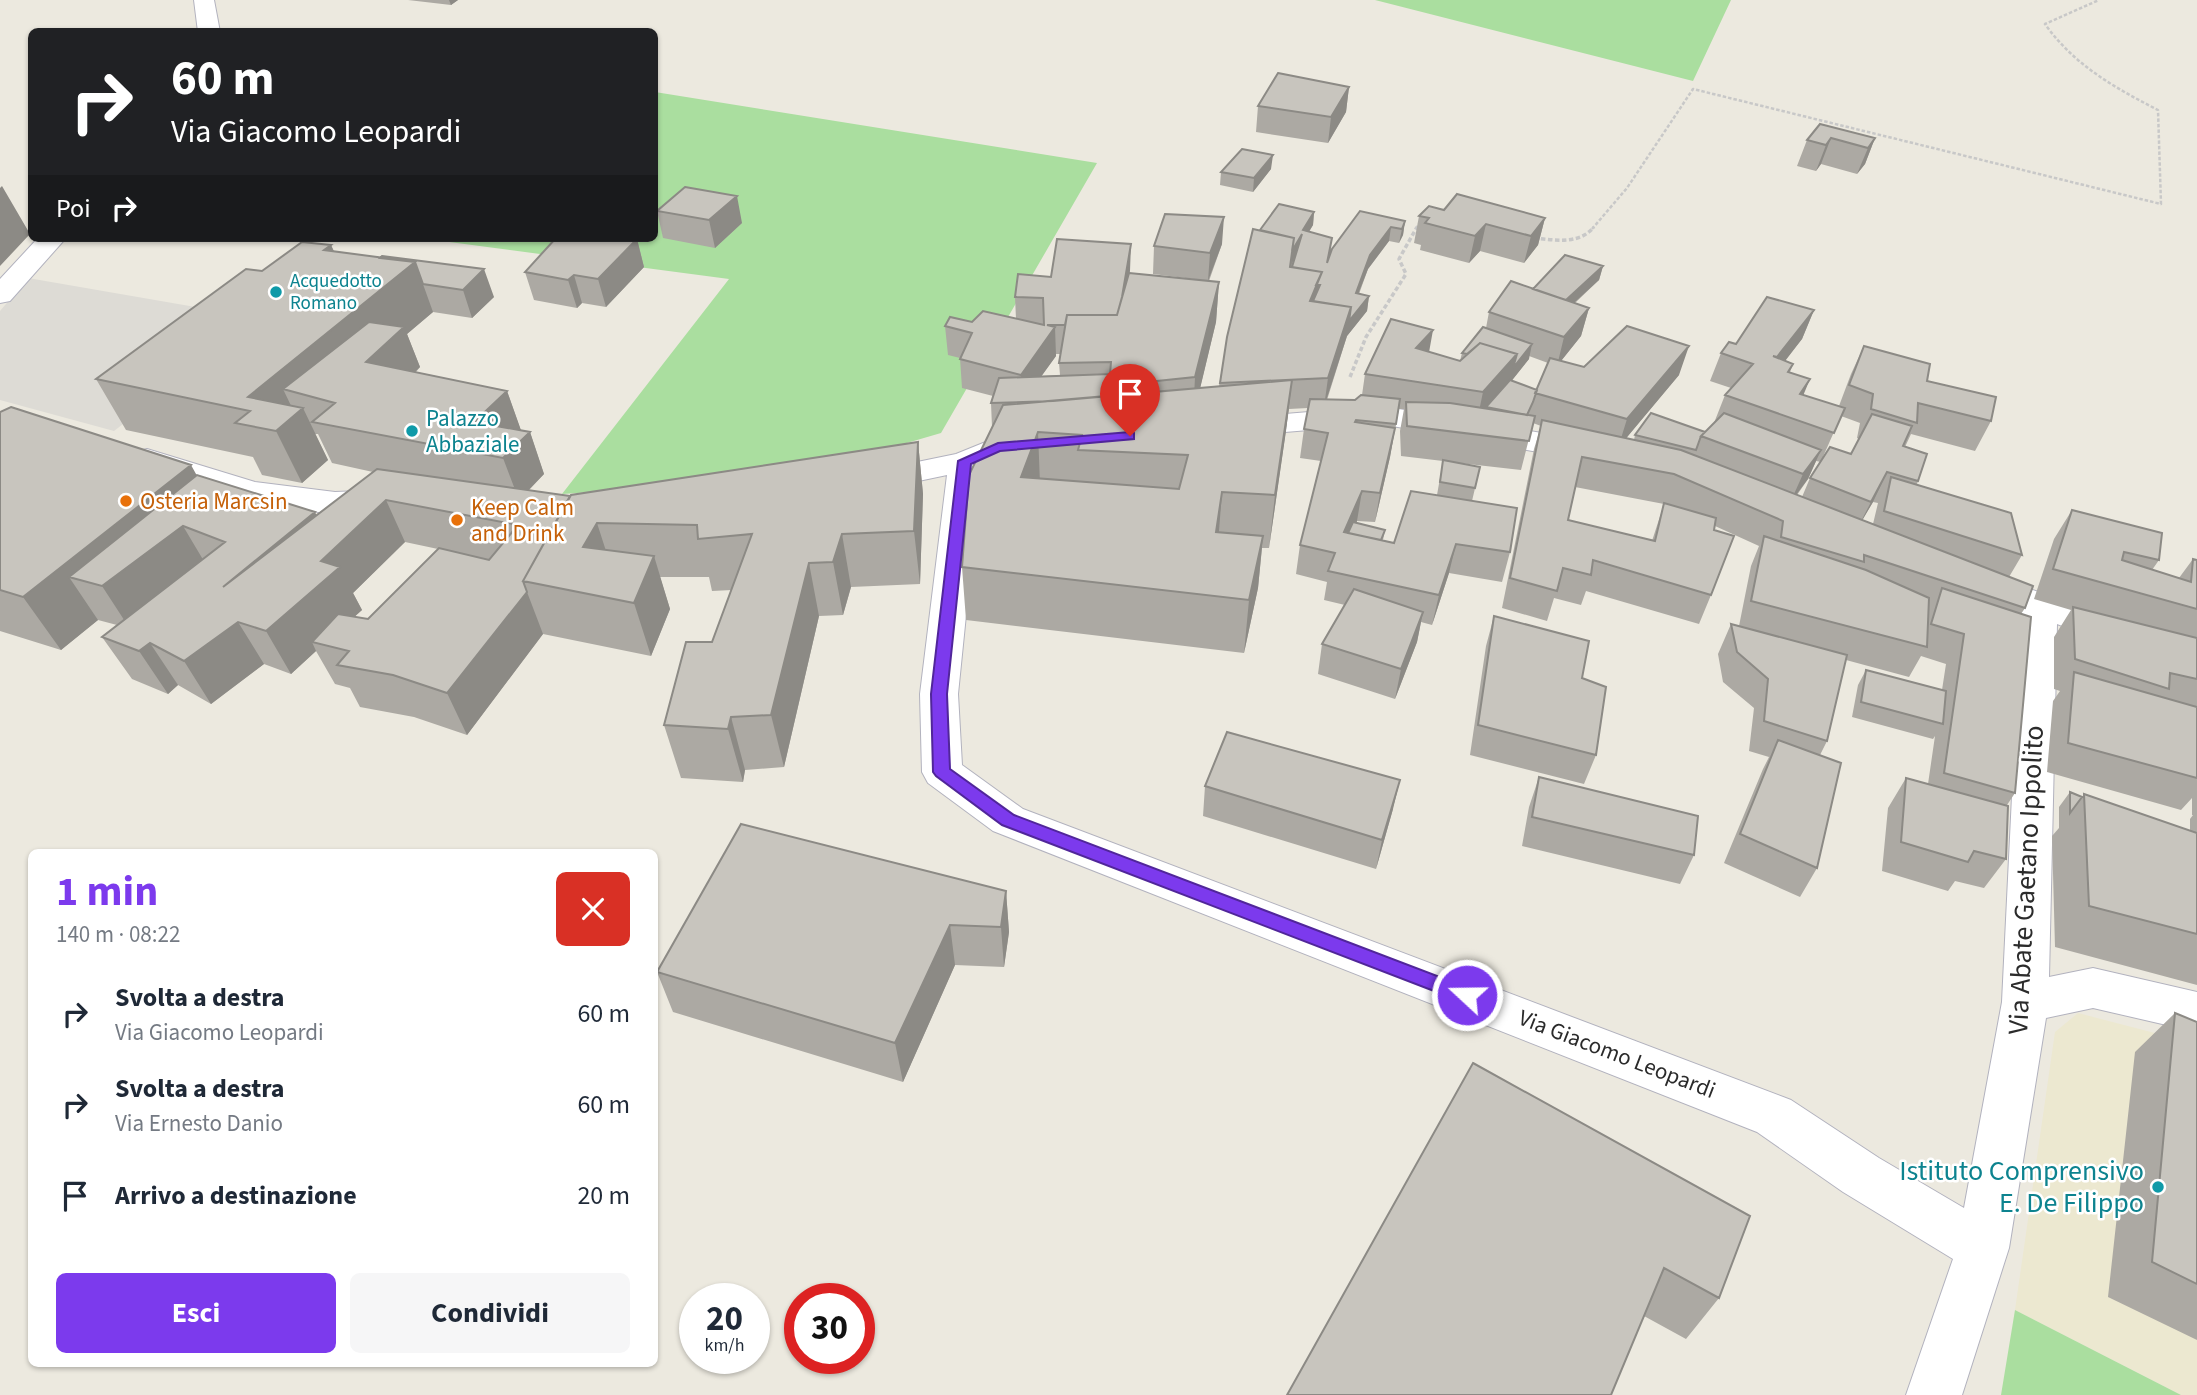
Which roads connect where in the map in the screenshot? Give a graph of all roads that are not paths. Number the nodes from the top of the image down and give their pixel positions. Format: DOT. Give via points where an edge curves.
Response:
graph roads {
  1 [pos="204,0"];
  2 [pos="208,28"];
  3 [pos="49,242"];
  4 [pos="0,295"];
  5 [pos="1203,430"];
  6 [pos="1066,442"];
  7 [pos="118,453"];
  8 [pos="1615,456"];
  9 [pos="965,461"];
  10 [pos="836,489"];
  11 [pos="412,498"];
  12 [pos="1950,573"];
  13 [pos="2039,607"];
  14 [pos="2197,654"];
  15 [pos="2025,1002"];
  16 [pos="2197,1012"];
  17 [pos="1983,1248"];
  18 [pos="1934,1395"];
  1 -- 2 [label="street"];
  3 -- 4 [label="street"];
  5 -- 8 [label="street" via="1381,415"];
  6 -- 9 [label="street" via="998,447"];
  7 -- 11 [label="street" via="252,492 335,502"];
  9 -- 10 [label="street"];
  9 -- 17 [label="street, Via Giacomo Leopardi" via="939,694 942,772 1008,820 1774,1116"];
  12 -- 13 [label="street"];
  13 -- 14 [label="street"];
  13 -- 15 [label="street, Via Abate Gaetano Ippolito"];
  15 -- 16 [label="street" via="2093,988"];
  15 -- 17 [label="street, Via Abate Gaetano Ippolito"];
  17 -- 18 [label="street, Via Abate Gaetano Ippolito"];
}
